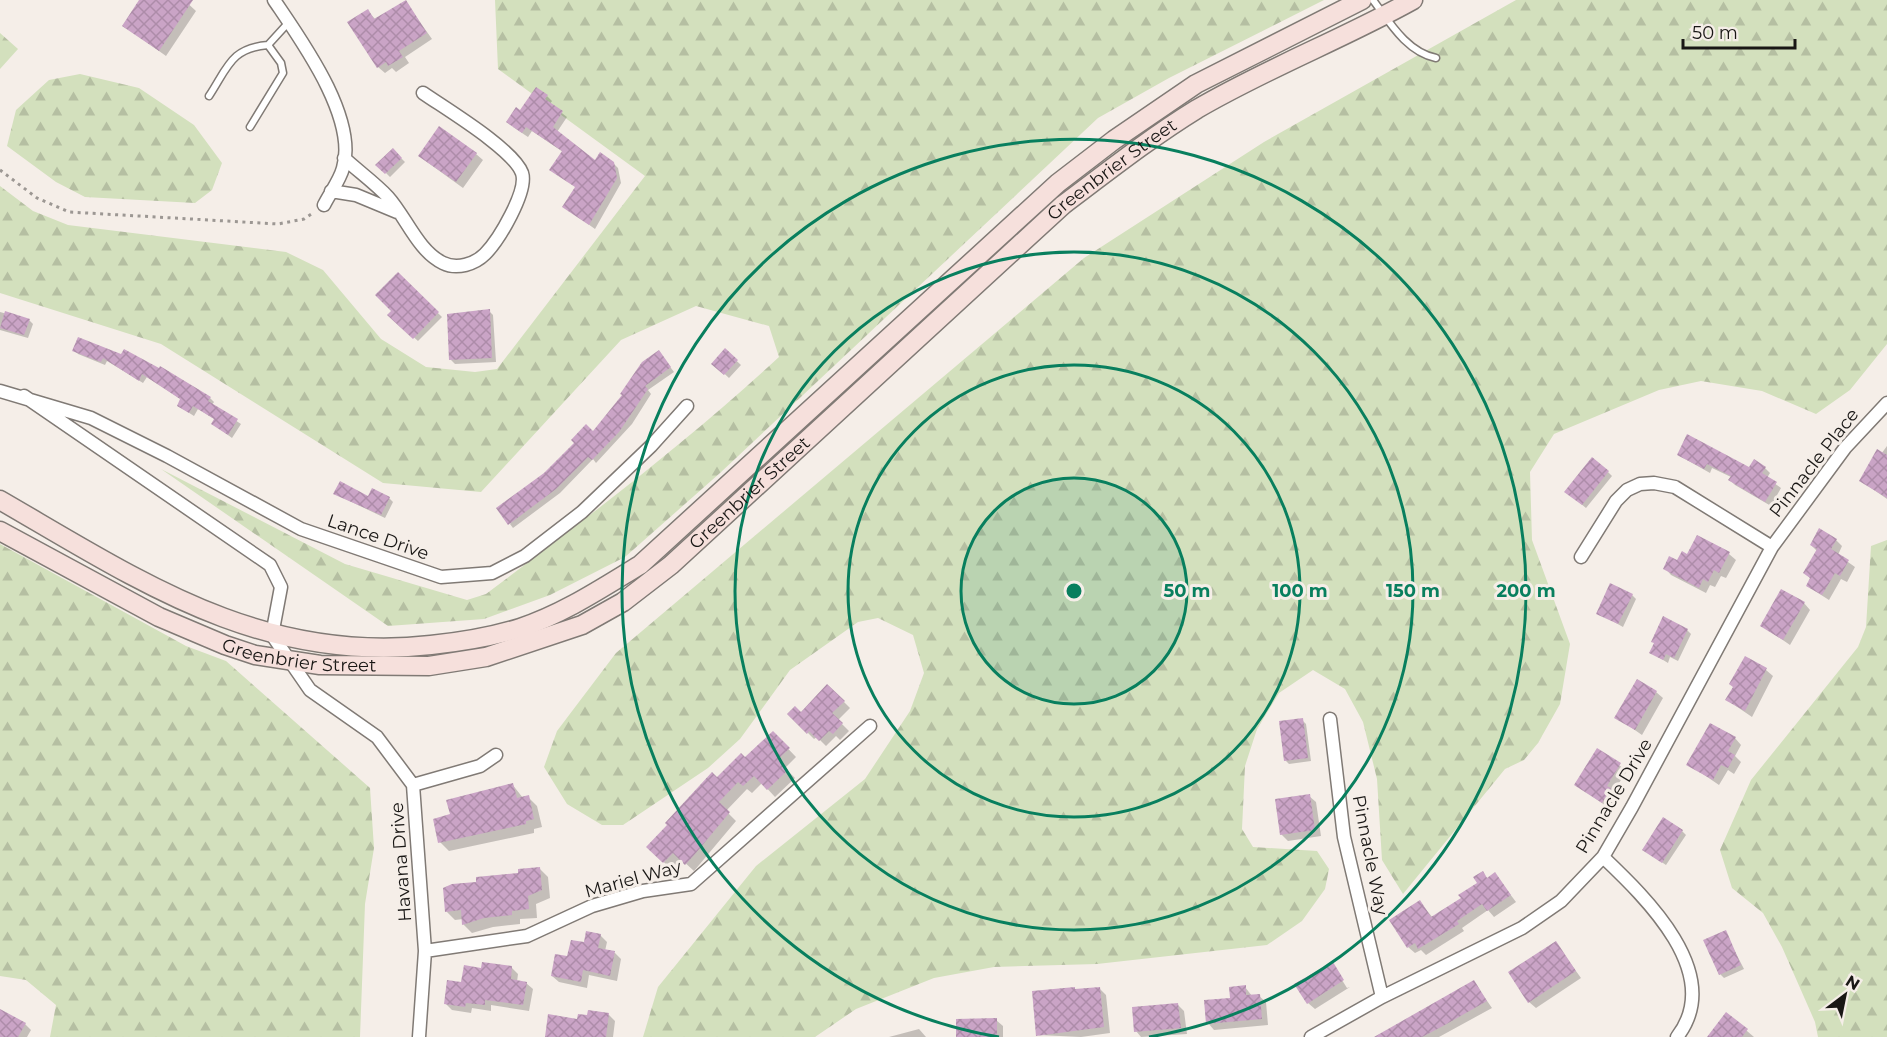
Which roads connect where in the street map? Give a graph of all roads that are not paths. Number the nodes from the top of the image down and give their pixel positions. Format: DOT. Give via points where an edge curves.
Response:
graph roads {
  1 [pos="274,0"];
  2 [pos="1362,0"];
  3 [pos="1413,0"];
  4 [pos="1379,7"];
  5 [pos="289,22"];
  6 [pos="268,45"];
  7 [pos="1436,58"];
  8 [pos="423,93"];
  9 [pos="209,96"];
  10 [pos="250,127"];
  11 [pos="344,158"];
  12 [pos="331,190"];
  13 [pos="1045,195"];
  14 [pos="324,205"];
  15 [pos="1058,211"];
  16 [pos="398,213"];
  17 [pos="0,391"];
  18 [pos="24,396"];
  19 [pos="1887,403"];
  20 [pos="687,406"];
  21 [pos="0,500"];
  22 [pos="0,531"];
  23 [pos="1772,547"];
  24 [pos="1581,557"];
  25 [pos="272,635"];
  26 [pos="289,660"];
  27 [pos="1330,719"];
  28 [pos="870,726"];
  29 [pos="496,755"];
  30 [pos="413,785"];
  31 [pos="1603,856"];
  32 [pos="425,951"];
  33 [pos="1382,997"];
  34 [pos="419,1037"];
  35 [pos="1311,1037"];
  36 [pos="1677,1037"];
  1 -- 5 [label="street"];
  2 -- 13 [label="main road, Greenbrier Street" via="1196,84 1114,140"];
  3 -- 4 [label="main road, Greenbrier Street"];
  4 -- 7 [label="lane" via="1398,34 1426,56"];
  4 -- 15 [label="main road, Greenbrier Street" via="1197,110 1133,152"];
  5 -- 6 [label="lane"];
  5 -- 11 [label="street" via="340,117"];
  6 -- 9 [label="lane" via="238,52"];
  6 -- 10 [label="lane" via="283,73"];
  8 -- 16 [label="street" via="518,165 523,188 486,253 466,265 444,264 432,255"];
  11 -- 12 [label="street"];
  11 -- 16 [label="street" via="389,198"];
  12 -- 14 [label="street"];
  12 -- 16 [label="street" via="356,195"];
  13 -- 15 [label="lane"];
  13 -- 25 [label="main road, Greenbrier Street" via="686,525 640,565 578,603 520,628 460,642 395,649 339,647"];
  15 -- 26 [label="main road, Greenbrier Street" via="671,565 623,602 582,625 486,657 429,666 320,665"];
  17 -- 18 [label="street, Lance Drive"];
  18 -- 20 [label="street, Lance Drive" via="91,418 301,530 441,577 492,573 525,556 582,512"];
  18 -- 25 [label="street, Lance Drive" via="270,565 281,587"];
  19 -- 23 [label="street, Pinnacle Place" via="1845,448"];
  21 -- 25 [label="main road, Greenbrier Street" via="139,581 218,617"];
  22 -- 26 [label="main road, Greenbrier Street" via="159,617 245,652"];
  23 -- 24 [label="street" via="1675,487 1654,483 1627,490 1616,501"];
  23 -- 31 [label="street, Pinnacle Drive"];
  25 -- 26 [label="street, Havana Drive"];
  26 -- 30 [label="street, Havana Drive" via="310,690 377,736"];
  27 -- 33 [label="street, Pinnacle Way" via="1344,837"];
  28 -- 32 [label="street, Mariel Way" via="691,885 643,891 592,906 527,936"];
  29 -- 30 [label="street" via="480,766"];
  30 -- 32 [label="street, Havana Drive"];
  31 -- 33 [label="street, Pinnacle Drive" via="1561,901 1522,928"];
  31 -- 36 [label="street" via="1647,899 1669,928 1685,960 1691,983 1691,1007"];
  32 -- 34 [label="street, Havana Drive"];
  33 -- 35 [label="street, Pinnacle Drive"];
}
